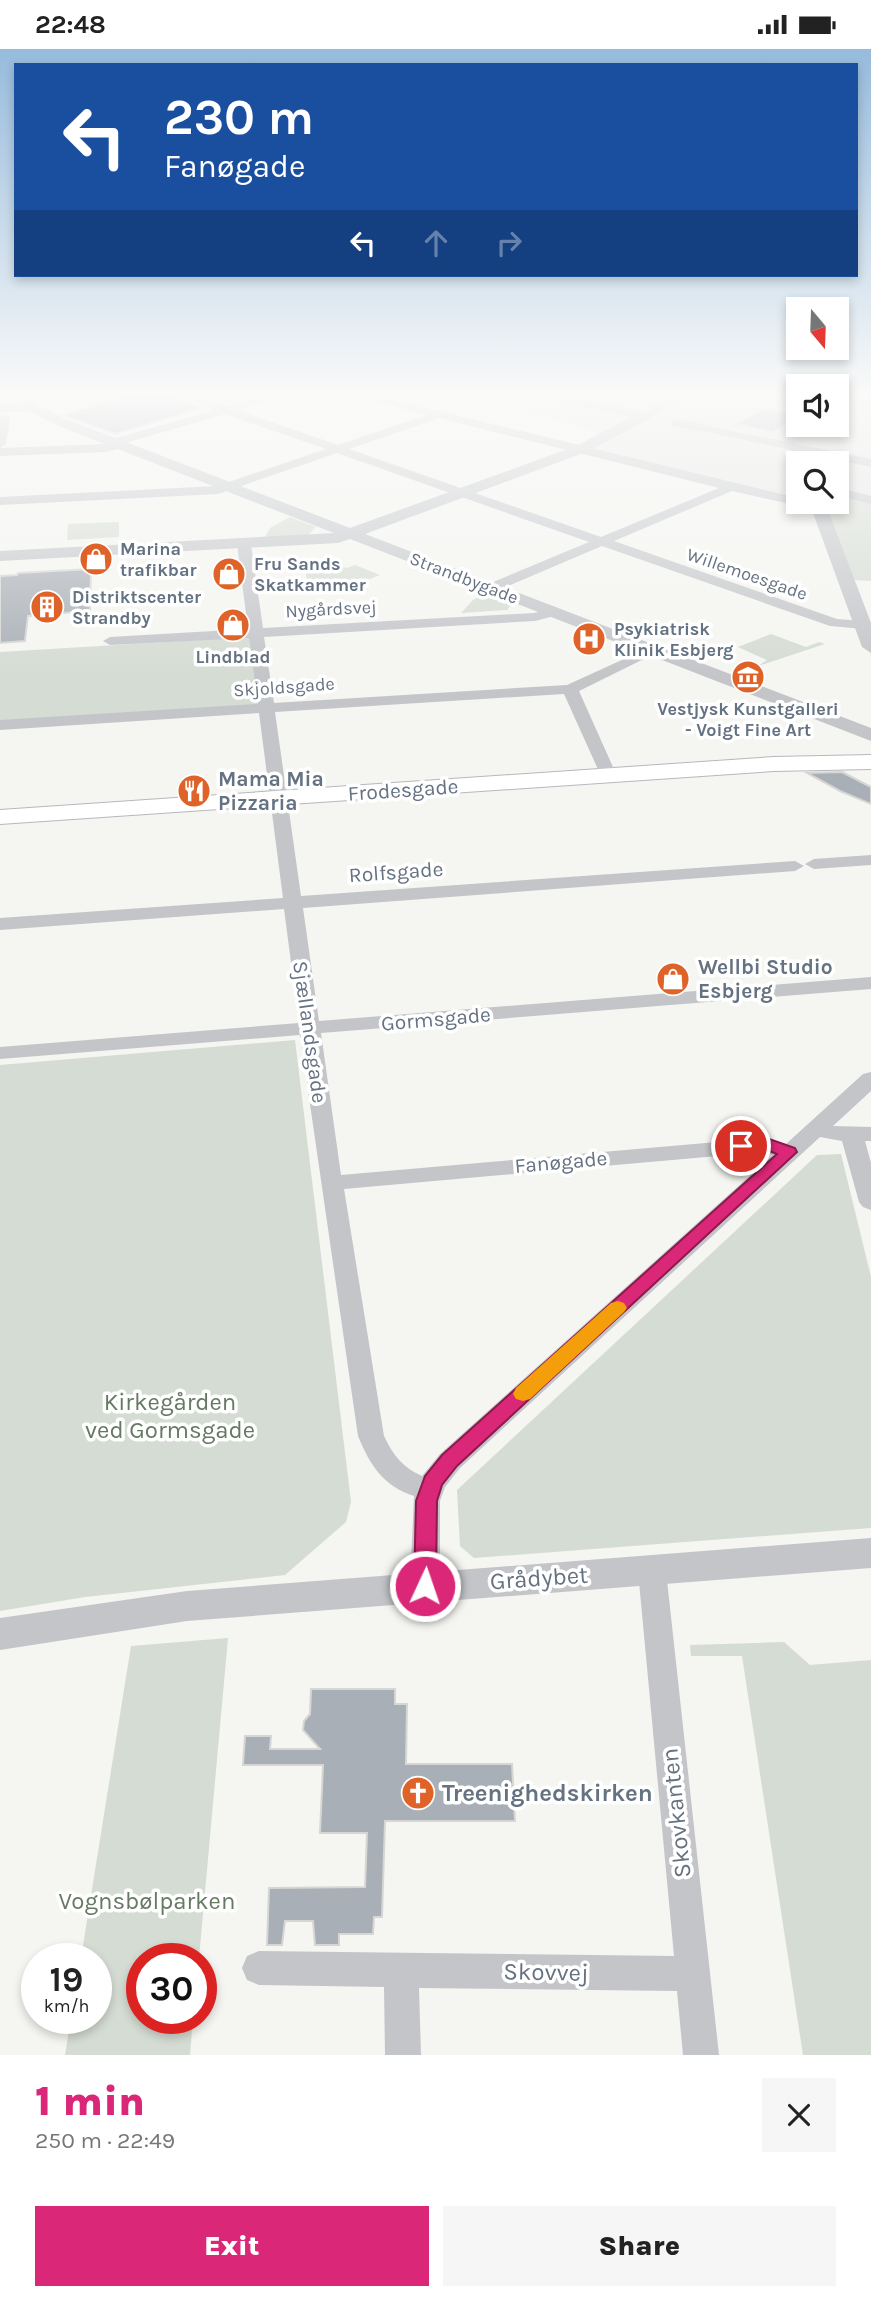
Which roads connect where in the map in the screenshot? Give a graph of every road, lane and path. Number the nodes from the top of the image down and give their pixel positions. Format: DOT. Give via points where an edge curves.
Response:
graph roads {
  1 [pos="218,490"];
  2 [pos="233,490"];
  3 [pos="456,490"];
  4 [pos="470,490"];
  5 [pos="725,490"];
  6 [pos="744,490"];
  7 [pos="463,492"];
  8 [pos="849,494"];
  9 [pos="786,498"];
  10 [pos="871,500"];
  11 [pos="0,501"];
  12 [pos="821,514"];
  13 [pos="351,535"];
  14 [pos="602,541"];
  15 [pos="244,544"];
  16 [pos="0,556"];
  17 [pos="491,588"];
  18 [pos="554,612"];
  19 [pos="256,633"];
  20 [pos="868,636"];
  21 [pos="110,641"];
  22 [pos="653,651"];
  23 [pos="570,689"];
  24 [pos="266,708"];
  25 [pos="0,725"];
  26 [pos="871,750"];
  27 [pos="609,776"];
  28 [pos="279,798"];
  29 [pos="0,817"];
  30 [pos="871,860"];
  31 [pos="293,902"];
  32 [pos="0,924"];
  33 [pos="871,983"];
  34 [pos="310,1029"];
  35 [pos="0,1053"];
  36 [pos="871,1079"];
  37 [pos="819,1128"];
  38 [pos="862,1135"];
  39 [pos="789,1152"];
  40 [pos="331,1183"];
  41 [pos="871,1202"];
  42 [pos="429,1489"];
  43 [pos="871,1553"];
  44 [pos="652,1571"];
  45 [pos="425,1586"];
  46 [pos="0,1634"];
  47 [pos="260,1968"];
  48 [pos="401,1970"];
  49 [pos="692,1974"];
  50 [pos="403,2055"];
  51 [pos="701,2055"];
  1 -- 11 [label="street"];
  2 -- 13 [label="street, Strandbygade"];
  3 -- 7 [label="street, Willemoesgade"];
  4 -- 7 [label="street"];
  5 -- 14 [label="street"];
  6 -- 9 [label="street"];
  7 -- 13 [label="street"];
  7 -- 14 [label="street, Willemoesgade"];
  8 -- 10 [label="street"];
  12 -- 20 [label="street"];
  13 -- 15 [label="street"];
  13 -- 17 [label="street, Strandbygade"];
  14 -- 17 [label="street"];
  14 -- 20 [label="street, Willemoesgade"];
  15 -- 16 [label="street"];
  15 -- 19 [label="street, Sjællandsgade"];
  17 -- 18 [label="street, Strandbygade"];
  18 -- 19 [label="street, Nygårdsvej" via="535,617"];
  18 -- 22 [label="street, Strandbygade"];
  19 -- 21 [label="street, Nygårdsvej"];
  19 -- 24 [label="street, Sjællandsgade"];
  22 -- 23 [label="street"];
  22 -- 26 [label="street, Strandbygade"];
  23 -- 24 [label="street, Skjoldsgade"];
  23 -- 27 [label="street"];
  24 -- 25 [label="street, Skjoldsgade"];
  24 -- 28 [label="street, Sjællandsgade"];
  26 -- 27 [label="main road, Frodesgade" via="807,762"];
  27 -- 28 [label="main road, Frodesgade"];
  28 -- 29 [label="main road, Frodesgade"];
  28 -- 31 [label="street, Sjællandsgade"];
  30 -- 31 [label="street, Rolfsgade"];
  31 -- 32 [label="street, Rolfsgade"];
  31 -- 34 [label="street, Sjællandsgade"];
  33 -- 34 [label="street, Gormsgade"];
  34 -- 35 [label="street, Gormsgade"];
  34 -- 40 [label="street, Sjællandsgade"];
  36 -- 37 [label="street"];
  37 -- 38 [label="street" via="831,1134"];
  37 -- 39 [label="street"];
  38 -- 41 [label="street"];
  39 -- 40 [label="street, Fanøgade" via="763,1145"];
  39 -- 42 [label="street" via="450,1461"];
  40 -- 42 [label="street, Sjællandsgade" via="371,1436 391,1472 409,1484"];
  42 -- 45 [label="street"];
  43 -- 44 [label="street, Grådybet"];
  44 -- 45 [label="street, Grådybet"];
  44 -- 49 [label="street, Skovkanten"];
  45 -- 46 [label="street, Grådybet" via="187,1606"];
  47 -- 48 [label="street, Skovvej"];
  48 -- 49 [label="street, Skovvej"];
  48 -- 50 [label="street"];
  49 -- 51 [label="street, Skovkanten"];
}
